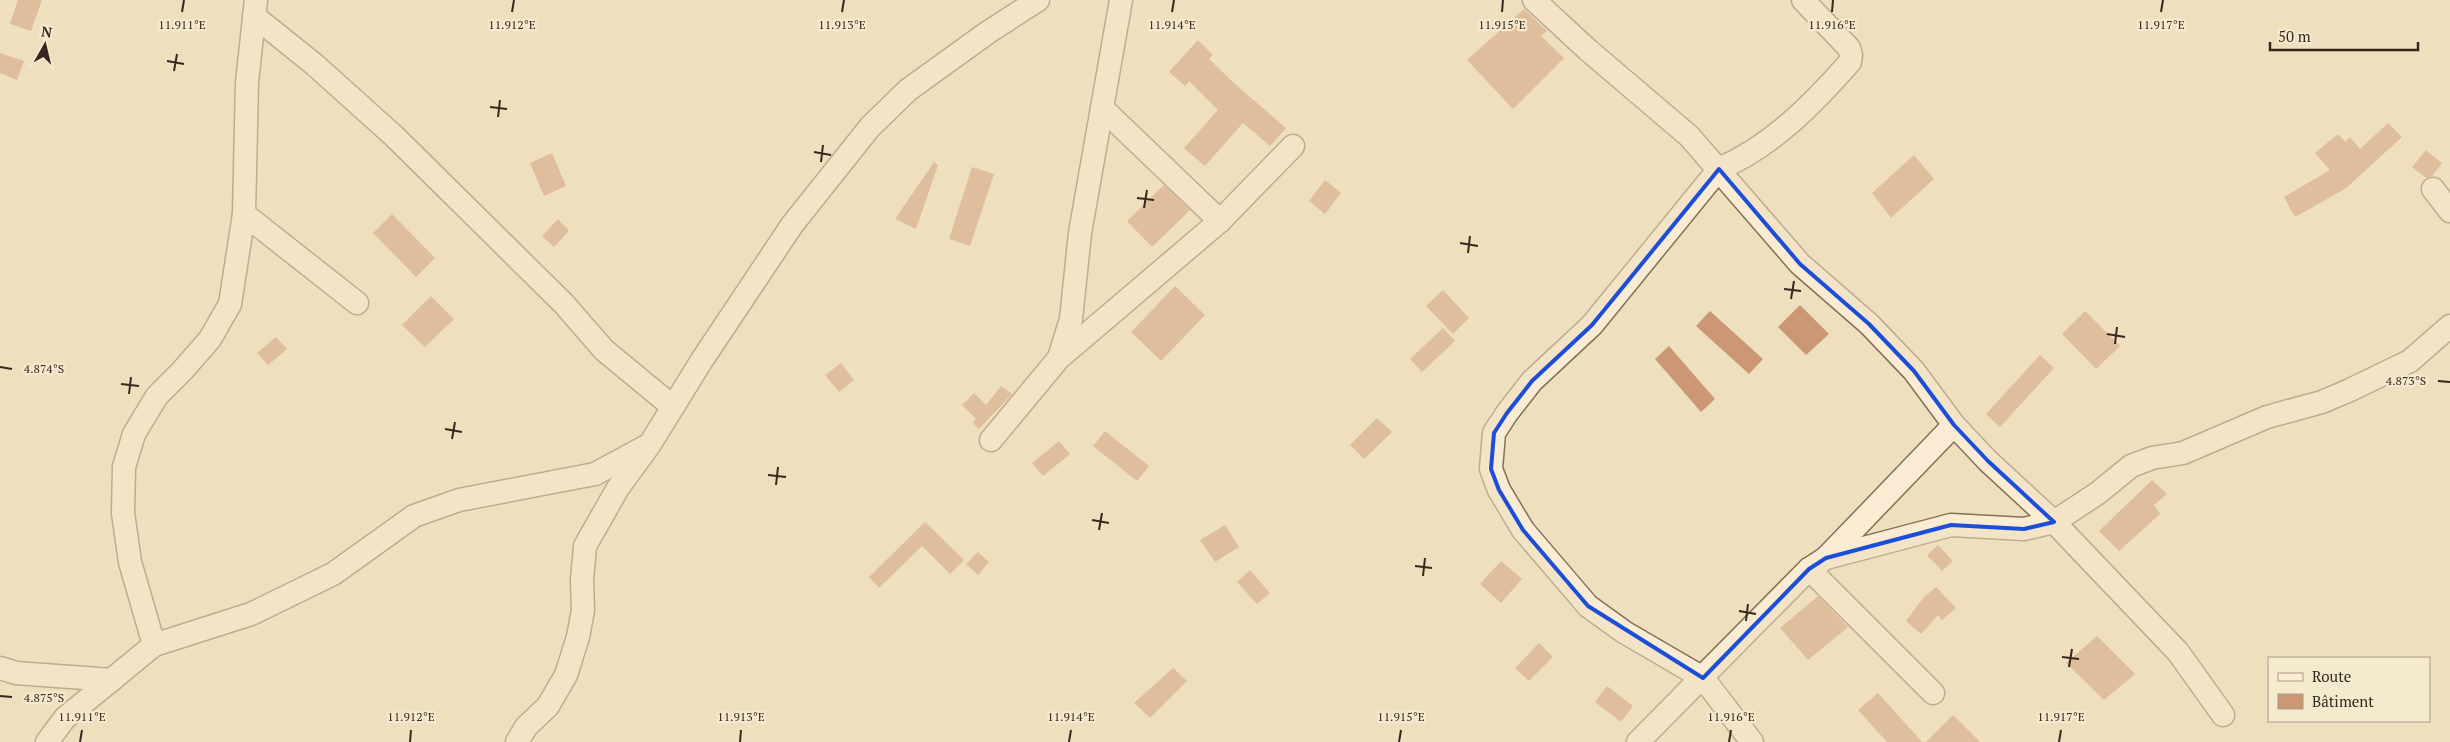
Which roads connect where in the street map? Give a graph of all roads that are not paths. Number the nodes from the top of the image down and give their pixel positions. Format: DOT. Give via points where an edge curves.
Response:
graph roads {
  1 [pos="1038,0"];
  2 [pos="1121,0"];
  3 [pos="1534,0"];
  4 [pos="1803,0"];
  5 [pos="255,8"];
  6 [pos="1102,108"];
  7 [pos="1292,146"];
  8 [pos="1719,169"];
  9 [pos="2433,189"];
  10 [pos="2450,210"];
  11 [pos="244,214"];
  12 [pos="1220,221"];
  13 [pos="357,303"];
  14 [pos="2450,326"];
  15 [pos="1059,358"];
  16 [pos="673,407"];
  17 [pos="1954,425"];
  18 [pos="991,440"];
  19 [pos="650,444"];
  20 [pos="2054,522"];
  21 [pos="1818,564"];
  22 [pos="154,645"];
  23 [pos="0,668"];
  24 [pos="1703,678"];
  25 [pos="112,680"];
  26 [pos="1933,693"];
  27 [pos="2223,715"];
  28 [pos="47,742"];
  29 [pos="517,742"];
  30 [pos="1638,742"];
  31 [pos="1752,742"];
  1 -- 16 [label="street" via="908,90 870,127 792,225"];
  2 -- 6 [label="street"];
  3 -- 8 [label="street" via="1689,136"];
  4 -- 8 [label="street" via="1849,48 1850,62 1821,95 1776,135 1743,158"];
  5 -- 11 [label="street" via="247,82"];
  5 -- 16 [label="street" via="395,137 564,304 604,350"];
  6 -- 12 [label="street"];
  6 -- 15 [label="street" via="1080,233 1071,319"];
  7 -- 12 [label="street"];
  8 -- 17 [label="street" via="1800,264 1869,324 1914,371"];
  8 -- 24 [label="street" via="1592,325 1532,381 1494,434 1491,460 1498,490 1523,530 1588,606 1624,632"];
  9 -- 10 [label="street"];
  11 -- 13 [label="street"];
  11 -- 22 [label="street" via="230,304 210,339 157,396 134,434 124,467 123,513 130,562"];
  12 -- 15 [label="street"];
  14 -- 20 [label="street" via="2410,361 2350,390 2322,402 2267,417 2183,453 2152,458 2130,466 2098,493"];
  15 -- 18 [label="street"];
  16 -- 19 [label="street"];
  17 -- 20 [label="street"];
  17 -- 21 [label="street"];
  19 -- 22 [label="street" via="595,474 459,500 414,516 333,574 251,614"];
  19 -- 29 [label="street" via="618,488 585,546 583,610 566,675 548,706"];
  20 -- 21 [label="street" via="2024,529 1951,525"];
  20 -- 27 [label="street" via="2178,652"];
  21 -- 24 [label="street"];
  21 -- 26 [label="street"];
  22 -- 25 [label="street"];
  23 -- 25 [label="street" via="16,673"];
  24 -- 30 [label="street"];
  24 -- 31 [label="street"];
  25 -- 28 [label="street" via="65,718"];
}
